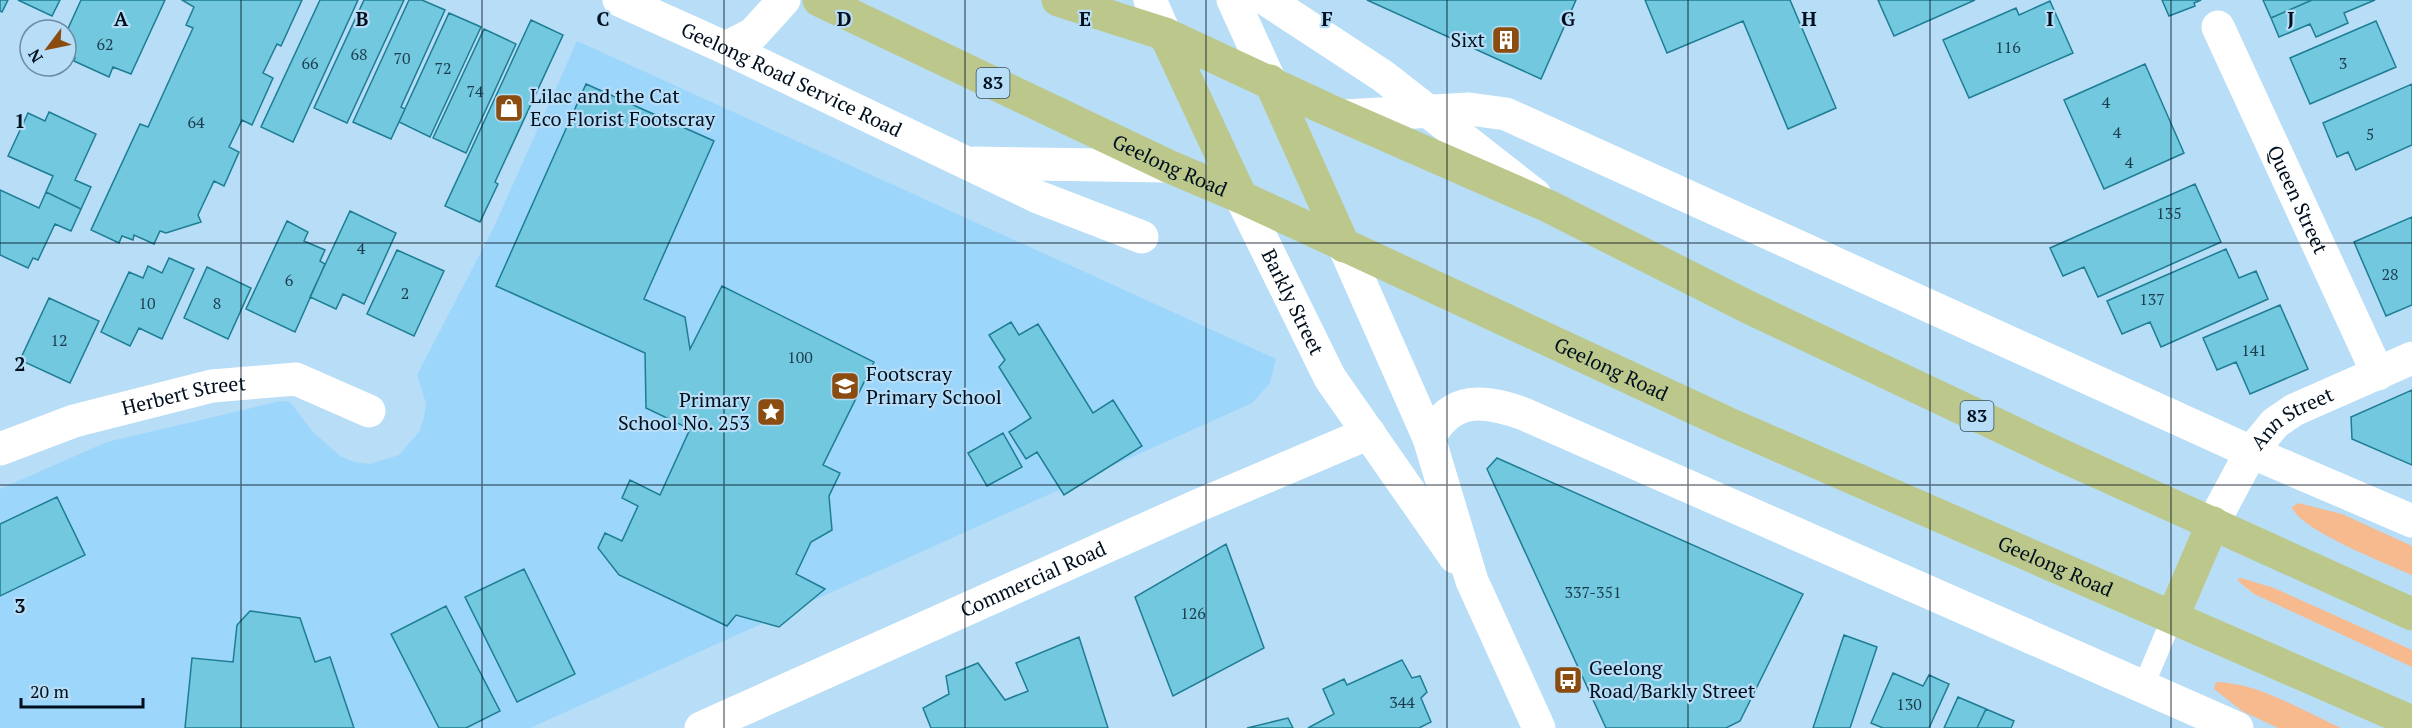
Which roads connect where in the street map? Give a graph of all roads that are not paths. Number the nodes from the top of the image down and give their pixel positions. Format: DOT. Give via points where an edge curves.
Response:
graph roads {
  1 [pos="619,0"];
  2 [pos="784,0"];
  3 [pos="819,0"];
  4 [pos="1058,0"];
  5 [pos="1150,0"];
  6 [pos="1233,0"];
  7 [pos="1267,0"];
  8 [pos="2218,27"];
  9 [pos="1166,34"];
  10 [pos="726,48"];
  11 [pos="1270,81"];
  12 [pos="1429,111"];
  13 [pos="1344,116"];
  14 [pos="964,163"];
  15 [pos="1168,166"];
  16 [pos="1242,198"];
  17 [pos="1548,206"];
  18 [pos="1143,237"];
  19 [pos="1344,246"];
  20 [pos="2412,358"];
  21 [pos="2378,374"];
  22 [pos="369,411"];
  23 [pos="1368,433"];
  24 [pos="1429,438"];
  25 [pos="0,449"];
  26 [pos="2251,452"];
  27 [pos="2412,521"];
  28 [pos="2213,523"];
  29 [pos="1472,581"];
  30 [pos="2412,614"];
  31 [pos="2173,616"];
  32 [pos="2143,687"];
  33 [pos="2412,722"];
  34 [pos="701,728"];
  35 [pos="1539,728"];
  36 [pos="2237,728"];
  1 -- 10 [label="street, Geelong Road Service Road"];
  2 -- 10 [label="street" via="753,34"];
  3 -- 15 [label="highway, Geelong Road / 83"];
  4 -- 9 [label="highway, 83"];
  5 -- 9 [label="street, Barkly Street"];
  6 -- 11 [label="street, Barkly Street"];
  7 -- 12 [label="street" via="1368,65"];
  8 -- 21 [label="street, Queen Street"];
  9 -- 11 [label="highway, 83"];
  9 -- 16 [label="highway, Barkly Street"];
  10 -- 14 [label="street, Geelong Road Service Road"];
  11 -- 13 [label="highway, 83"];
  11 -- 19 [label="highway, Barkly Street"];
  12 -- 13 [label="street"];
  12 -- 17 [label="street"];
  12 -- 26 [label="street" via="1483,109 1515,118"];
  13 -- 17 [label="highway, 83"];
  14 -- 15 [label="street, Geelong Road Service Road"];
  14 -- 18 [label="street, Geelong Road Service Road" via="1038,197"];
  15 -- 16 [label="highway, Geelong Road / 83"];
  16 -- 19 [label="highway, Geelong Road / 83"];
  16 -- 23 [label="street, Barkly Street" via="1330,378"];
  17 -- 28 [label="highway, 83" via="1771,318"];
  19 -- 24 [label="street, Barkly Street"];
  19 -- 31 [label="highway, Geelong Road / 83" via="1727,423"];
  20 -- 21 [label="street, Ann Street"];
  21 -- 26 [label="street, Ann Street" via="2282,417"];
  22 -- 25 [label="street, Herbert Street" via="296,379 212,386 74,422"];
  23 -- 29 [label="street, Barkly Street"];
  23 -- 34 [label="street, Commercial Road"];
  24 -- 29 [label="street, Barkly Street"];
  24 -- 32 [label="street" via="1440,419 1459,407 1504,407"];
  26 -- 27 [label="street"];
  26 -- 28 [label="street, Ann Street"];
  28 -- 30 [label="highway, 83"];
  28 -- 31 [label="highway"];
  29 -- 35 [label="street, Barkly Street"];
  31 -- 32 [label="lane"];
  31 -- 33 [label="highway, Geelong Road / 83"];
  32 -- 36 [label="street"];
}
